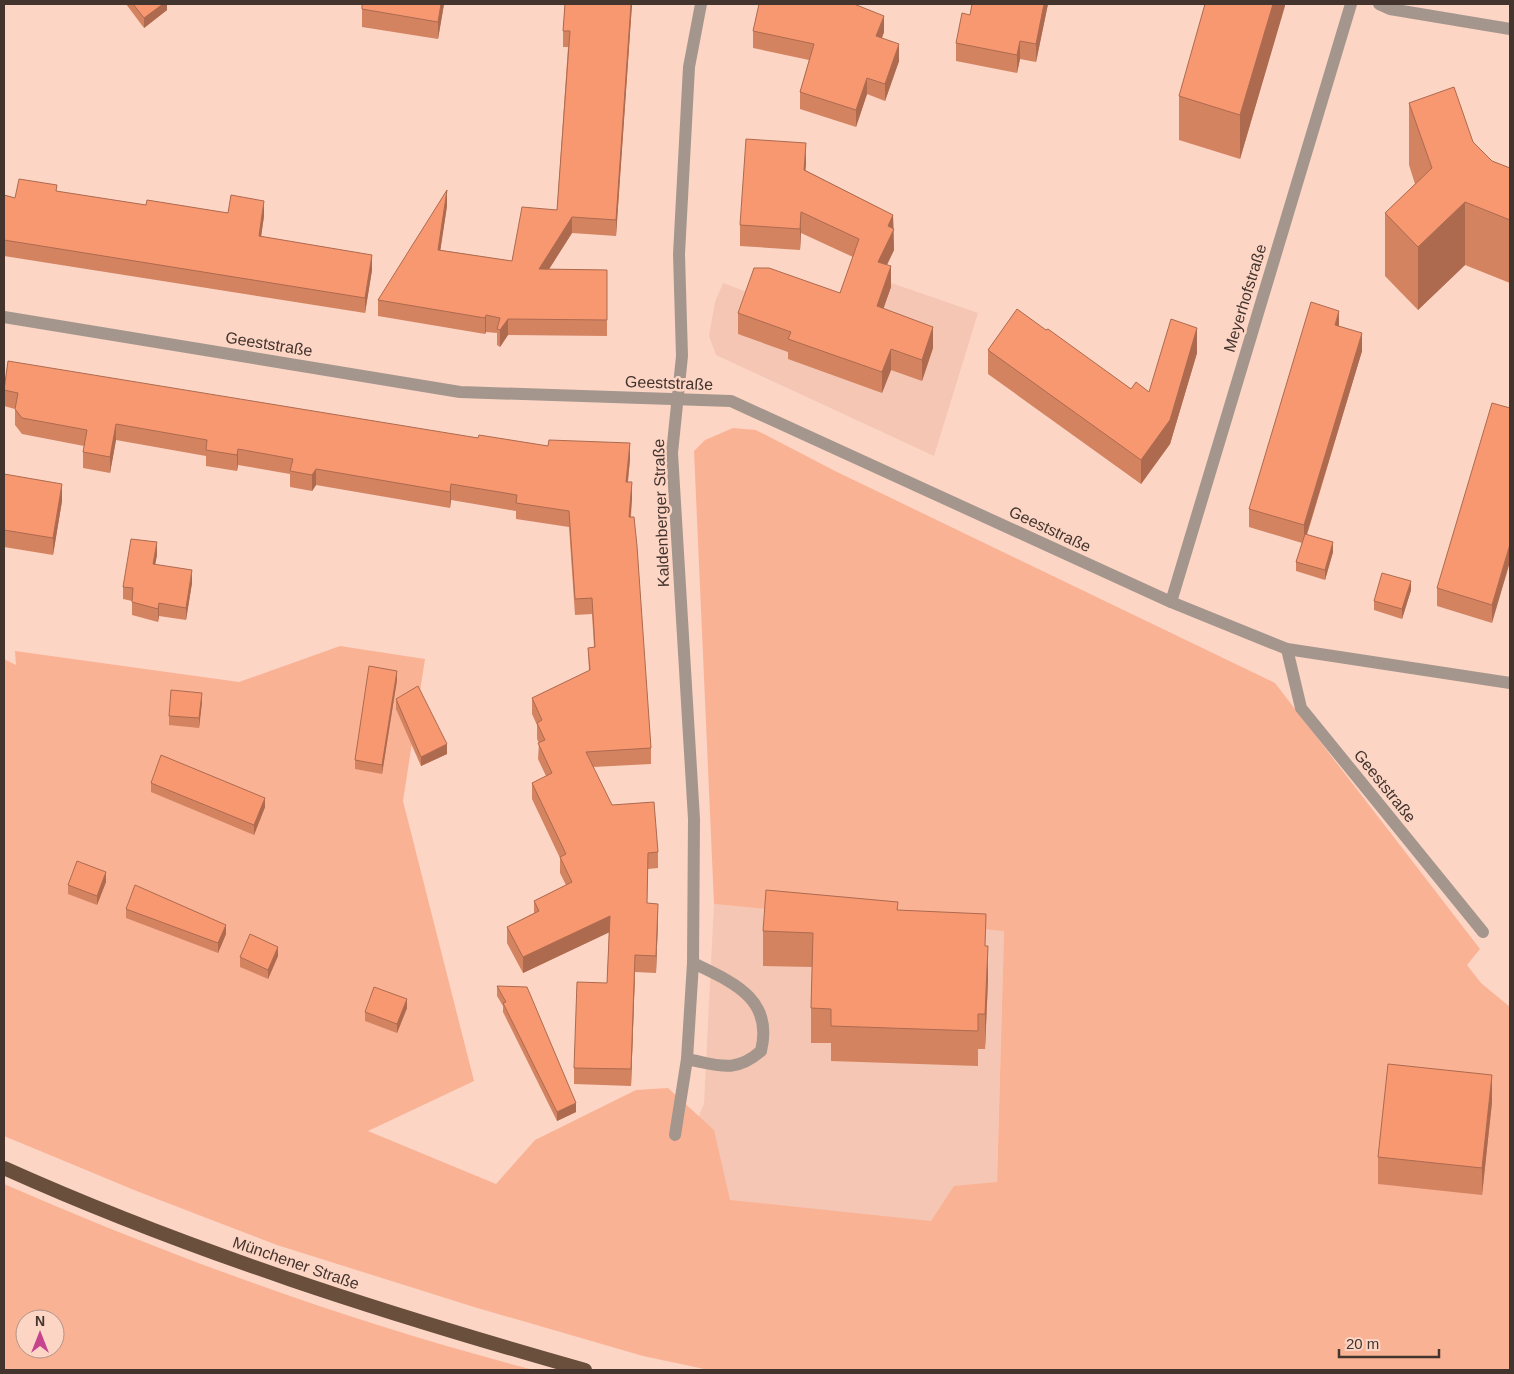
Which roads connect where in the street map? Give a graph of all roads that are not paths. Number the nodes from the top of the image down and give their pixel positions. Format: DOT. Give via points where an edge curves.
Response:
graph roads {
  1 [pos="701,4"];
  2 [pos="1351,4"];
  3 [pos="1379,4"];
  4 [pos="1510,29"];
  5 [pos="4,317"];
  6 [pos="678,400"];
  7 [pos="1170,602"];
  8 [pos="1287,649"];
  9 [pos="1510,683"];
  10 [pos="1483,932"];
  11 [pos="693,962"];
  12 [pos="687,1059"];
  13 [pos="675,1135"];
  14 [pos="4,1168"];
  15 [pos="584,1370"];
  1 -- 6 [label="street, Kaldenberger Straße" via="688,77 679,254 682,356"];
  2 -- 7 [label="street, Meyerhofstraße"];
  3 -- 4 [label="street" via="1390,9"];
  5 -- 6 [label="street, Geeststraße" via="460,392"];
  6 -- 7 [label="street, Geeststraße" via="731,401"];
  6 -- 11 [label="street, Kaldenberger Straße" via="672,454 694,818"];
  7 -- 8 [label="street, Geeststraße"];
  8 -- 9 [label="street, Geeststraße"];
  8 -- 10 [label="street, Geeststraße" via="1301,708"];
  11 -- 12 [label="street, Kaldenberger Straße"];
  11 -- 12 [label="street" via="740,986 755,1005 764,1027 764,1038 761,1051 741,1066"];
  12 -- 13 [label="street, Kaldenberger Straße"];
  14 -- 15 [label="highway, Münchener Straße" via="176,1239 361,1304"];
}
